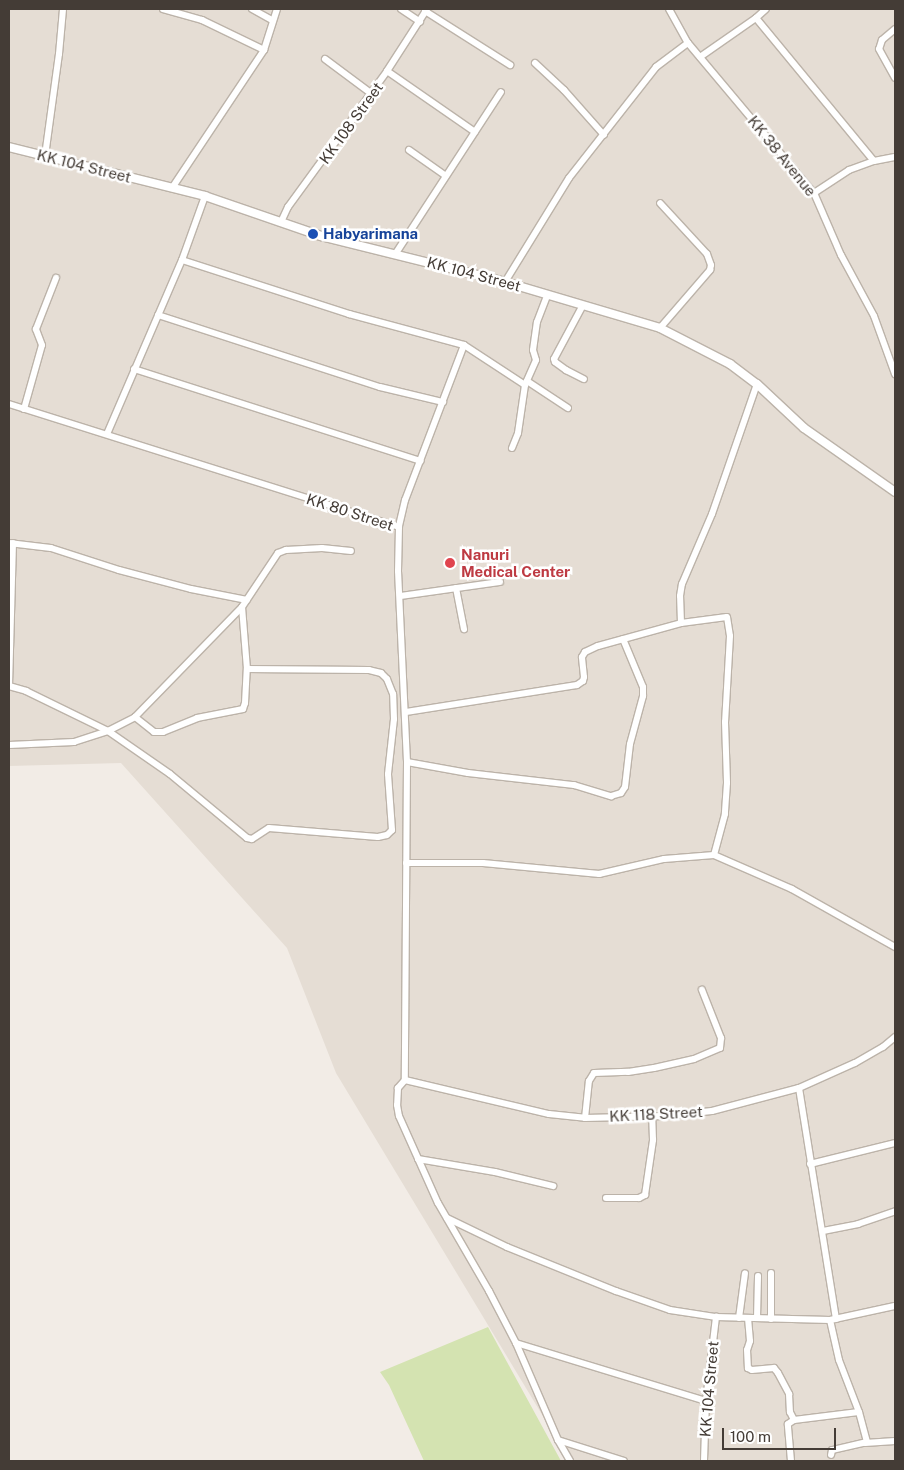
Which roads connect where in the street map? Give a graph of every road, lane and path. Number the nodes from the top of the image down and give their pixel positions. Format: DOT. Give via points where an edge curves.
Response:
graph roads {
  1 [pos="63,9"];
  2 [pos="163,9"];
  3 [pos="252,9"];
  4 [pos="276,9"];
  5 [pos="401,9"];
  6 [pos="669,9"];
  7 [pos="766,9"];
  8 [pos="426,10"];
  9 [pos="756,18"];
  10 [pos="272,20"];
  11 [pos="420,22"];
  12 [pos="895,29"];
  13 [pos="688,43"];
  14 [pos="264,50"];
  15 [pos="700,57"];
  16 [pos="325,59"];
  17 [pos="535,63"];
  18 [pos="510,65"];
  19 [pos="388,72"];
  20 [pos="895,78"];
  21 [pos="501,92"];
  22 [pos="372,94"];
  23 [pos="475,132"];
  24 [pos="604,135"];
  25 [pos="9,147"];
  26 [pos="409,150"];
  27 [pos="45,156"];
  28 [pos="895,157"];
  29 [pos="874,161"];
  30 [pos="446,176"];
  31 [pos="172,188"];
  32 [pos="814,193"];
  33 [pos="205,196"];
  34 [pos="660,203"];
  35 [pos="281,222"];
  36 [pos="396,253"];
  37 [pos="182,260"];
  38 [pos="56,278"];
  39 [pos="505,282"];
  40 [pos="547,296"];
  41 [pos="583,305"];
  42 [pos="158,315"];
  43 [pos="660,328"];
  44 [pos="464,345"];
  45 [pos="134,369"];
  46 [pos="895,374"];
  47 [pos="584,379"];
  48 [pos="526,383"];
  49 [pos="758,384"];
  50 [pos="443,402"];
  51 [pos="9,404"];
  52 [pos="568,408"];
  53 [pos="24,409"];
  54 [pos="107,434"];
  55 [pos="512,448"];
  56 [pos="421,461"];
  57 [pos="895,492"];
  58 [pos="399,527"];
  59 [pos="11,543"];
  60 [pos="351,551"];
  61 [pos="500,582"];
  62 [pos="456,588"];
  63 [pos="400,596"];
  64 [pos="247,600"];
  65 [pos="242,607"];
  66 [pos="681,622"];
  67 [pos="464,629"];
  68 [pos="623,639"];
  69 [pos="247,668"];
  70 [pos="9,686"];
  71 [pos="406,712"];
  72 [pos="134,717"];
  73 [pos="108,731"];
  74 [pos="9,745"];
  75 [pos="407,762"];
  76 [pos="714,856"];
  77 [pos="406,863"];
  78 [pos="895,947"];
  79 [pos="702,990"];
  80 [pos="895,1037"];
  81 [pos="405,1080"];
  82 [pos="799,1088"];
  83 [pos="652,1116"];
  84 [pos="585,1118"];
  85 [pos="895,1143"];
  86 [pos="418,1159"];
  87 [pos="810,1164"];
  88 [pos="553,1186"];
  89 [pos="606,1198"];
  90 [pos="895,1211"];
  91 [pos="446,1217"];
  92 [pos="823,1231"];
  93 [pos="745,1273"];
  94 [pos="771,1273"];
  95 [pos="758,1276"];
  96 [pos="895,1306"];
  97 [pos="716,1317"];
  98 [pos="739,1318"];
  99 [pos="748,1318"];
  100 [pos="757,1318"];
  101 [pos="771,1318"];
  102 [pos="833,1320"];
  103 [pos="516,1343"];
  104 [pos="706,1401"];
  105 [pos="859,1412"];
  106 [pos="794,1420"];
  107 [pos="558,1440"];
  108 [pos="895,1441"];
  109 [pos="865,1443"];
  110 [pos="831,1455"];
  111 [pos="570,1461"];
  112 [pos="624,1461"];
  113 [pos="704,1461"];
  114 [pos="791,1461"];
  1 -- 27 [label="street"];
  2 -- 14 [label="street" via="202,20"];
  3 -- 10 [label="street"];
  4 -- 10 [label="street"];
  5 -- 11 [label="street"];
  6 -- 13 [label="street, KK 38 Avenue"];
  7 -- 9 [label="street"];
  8 -- 11 [label="street, KK 108 Street"];
  8 -- 18 [label="street"];
  9 -- 15 [label="street"];
  9 -- 29 [label="street"];
  10 -- 14 [label="street"];
  11 -- 19 [label="street, KK 108 Street"];
  12 -- 20 [label="street" via="882,40 879,49"];
  13 -- 15 [label="street, KK 38 Avenue"];
  13 -- 24 [label="street" via="656,68"];
  14 -- 31 [label="street"];
  15 -- 32 [label="street, KK 38 Avenue"];
  16 -- 22 [label="street"];
  17 -- 24 [label="street"];
  19 -- 22 [label="street, KK 108 Street"];
  19 -- 23 [label="street"];
  21 -- 23 [label="street"];
  22 -- 35 [label="street, KK 108 Street" via="288,207"];
  23 -- 30 [label="street"];
  24 -- 39 [label="street" via="569,178"];
  25 -- 27 [label="street, KK 104 Street"];
  26 -- 30 [label="street"];
  27 -- 31 [label="street, KK 104 Street"];
  28 -- 29 [label="street"];
  29 -- 32 [label="street" via="849,170"];
  30 -- 36 [label="street"];
  31 -- 33 [label="street, KK 104 Street"];
  32 -- 46 [label="street, KK 38 Avenue" via="841,255 874,316"];
  33 -- 35 [label="street, KK 104 Street"];
  33 -- 37 [label="street"];
  34 -- 43 [label="street" via="706,254 711,265"];
  35 -- 36 [label="street, KK 104 Street" via="321,236"];
  36 -- 39 [label="street, KK 104 Street"];
  37 -- 42 [label="street"];
  37 -- 44 [label="street" via="349,314"];
  38 -- 53 [label="street" via="36,329 42,346"];
  39 -- 40 [label="street, KK 104 Street"];
  40 -- 41 [label="street, KK 104 Street"];
  40 -- 48 [label="street" via="534,336 536,360"];
  41 -- 43 [label="street, KK 104 Street"];
  41 -- 47 [label="street" via="554,359"];
  42 -- 45 [label="street"];
  42 -- 50 [label="street" via="380,387"];
  43 -- 49 [label="street, KK 104 Street" via="730,364"];
  44 -- 48 [label="street"];
  44 -- 50 [label="street"];
  45 -- 54 [label="street"];
  45 -- 56 [label="street"];
  48 -- 52 [label="street"];
  48 -- 55 [label="street" via="518,433"];
  49 -- 57 [label="street, KK 104 Street" via="804,428"];
  49 -- 66 [label="street" via="712,514 682,584"];
  50 -- 56 [label="street"];
  51 -- 53 [label="street, KK 80 Street"];
  53 -- 54 [label="street, KK 80 Street"];
  54 -- 58 [label="street, KK 80 Street"];
  56 -- 58 [label="street"];
  58 -- 63 [label="street, KK 80 Street"];
  59 -- 64 [label="street" via="51,548 119,570"];
  59 -- 70 [label="street"];
  60 -- 64 [label="street" via="322,548 278,553"];
  61 -- 62 [label="street"];
  62 -- 63 [label="street"];
  62 -- 67 [label="street"];
  63 -- 71 [label="street, KK 80 Street"];
  64 -- 65 [label="street"];
  65 -- 69 [label="street"];
  65 -- 72 [label="street"];
  66 -- 68 [label="street"];
  66 -- 76 [label="street" via="721,616 726,617 730,626 725,814"];
  68 -- 71 [label="street" via="585,652 582,657 584,677 578,685"];
  68 -- 75 [label="street" via="643,687 643,696 630,744 626,787 621,793 612,796 574,785 468,773"];
  69 -- 72 [label="street" via="245,703 238,711 197,718 163,732 154,732"];
  69 -- 73 [label="street" via="369,670 381,673 393,694 394,719 388,774 392,830 387,835 378,837 269,828 252,839 247,838 170,774"];
  70 -- 73 [label="street"];
  71 -- 75 [label="street, KK 80 Street"];
  72 -- 73 [label="street"];
  73 -- 74 [label="street" via="74,742"];
  75 -- 77 [label="street, KK 80 Street"];
  76 -- 77 [label="street" via="664,859 599,874 483,863"];
  76 -- 78 [label="street" via="792,889"];
  77 -- 81 [label="street, KK 80 Street"];
  79 -- 84 [label="street" via="721,1038 720,1048 654,1068 594,1073 589,1081"];
  80 -- 82 [label="street, KK 118 Street" via="855,1063"];
  81 -- 84 [label="street, KK 118 Street" via="513,1106"];
  81 -- 86 [label="street, KK 80 Street" via="398,1088 397,1105"];
  82 -- 83 [label="street, KK 118 Street" via="712,1111"];
  82 -- 87 [label="street"];
  83 -- 84 [label="street, KK 118 Street"];
  83 -- 89 [label="street" via="653,1140 646,1195"];
  85 -- 87 [label="street"];
  86 -- 88 [label="street"];
  86 -- 91 [label="street, KK 80 Street"];
  87 -- 92 [label="street"];
  90 -- 92 [label="street" via="858,1224"];
  91 -- 97 [label="street" via="507,1247 616,1292 670,1310"];
  91 -- 103 [label="street, KK 80 Street"];
  92 -- 102 [label="street"];
  93 -- 98 [label="street"];
  94 -- 101 [label="street"];
  95 -- 100 [label="street"];
  96 -- 102 [label="street"];
  97 -- 98 [label="street"];
  97 -- 104 [label="street, KK 104 Street"];
  98 -- 99 [label="street"];
  99 -- 100 [label="street"];
  99 -- 106 [label="street" via="748,1368 774,1368 789,1394"];
  100 -- 101 [label="street"];
  101 -- 102 [label="street"];
  102 -- 105 [label="street" via="842,1372"];
  103 -- 104 [label="street"];
  103 -- 107 [label="street, KK 80 Street"];
  104 -- 113 [label="street, KK 104 Street"];
  105 -- 106 [label="street"];
  105 -- 109 [label="street"];
  106 -- 114 [label="street" via="788,1424"];
  107 -- 111 [label="street, KK 80 Street"];
  107 -- 112 [label="street"];
  108 -- 109 [label="street"];
  109 -- 110 [label="street" via="832,1450"];
}
